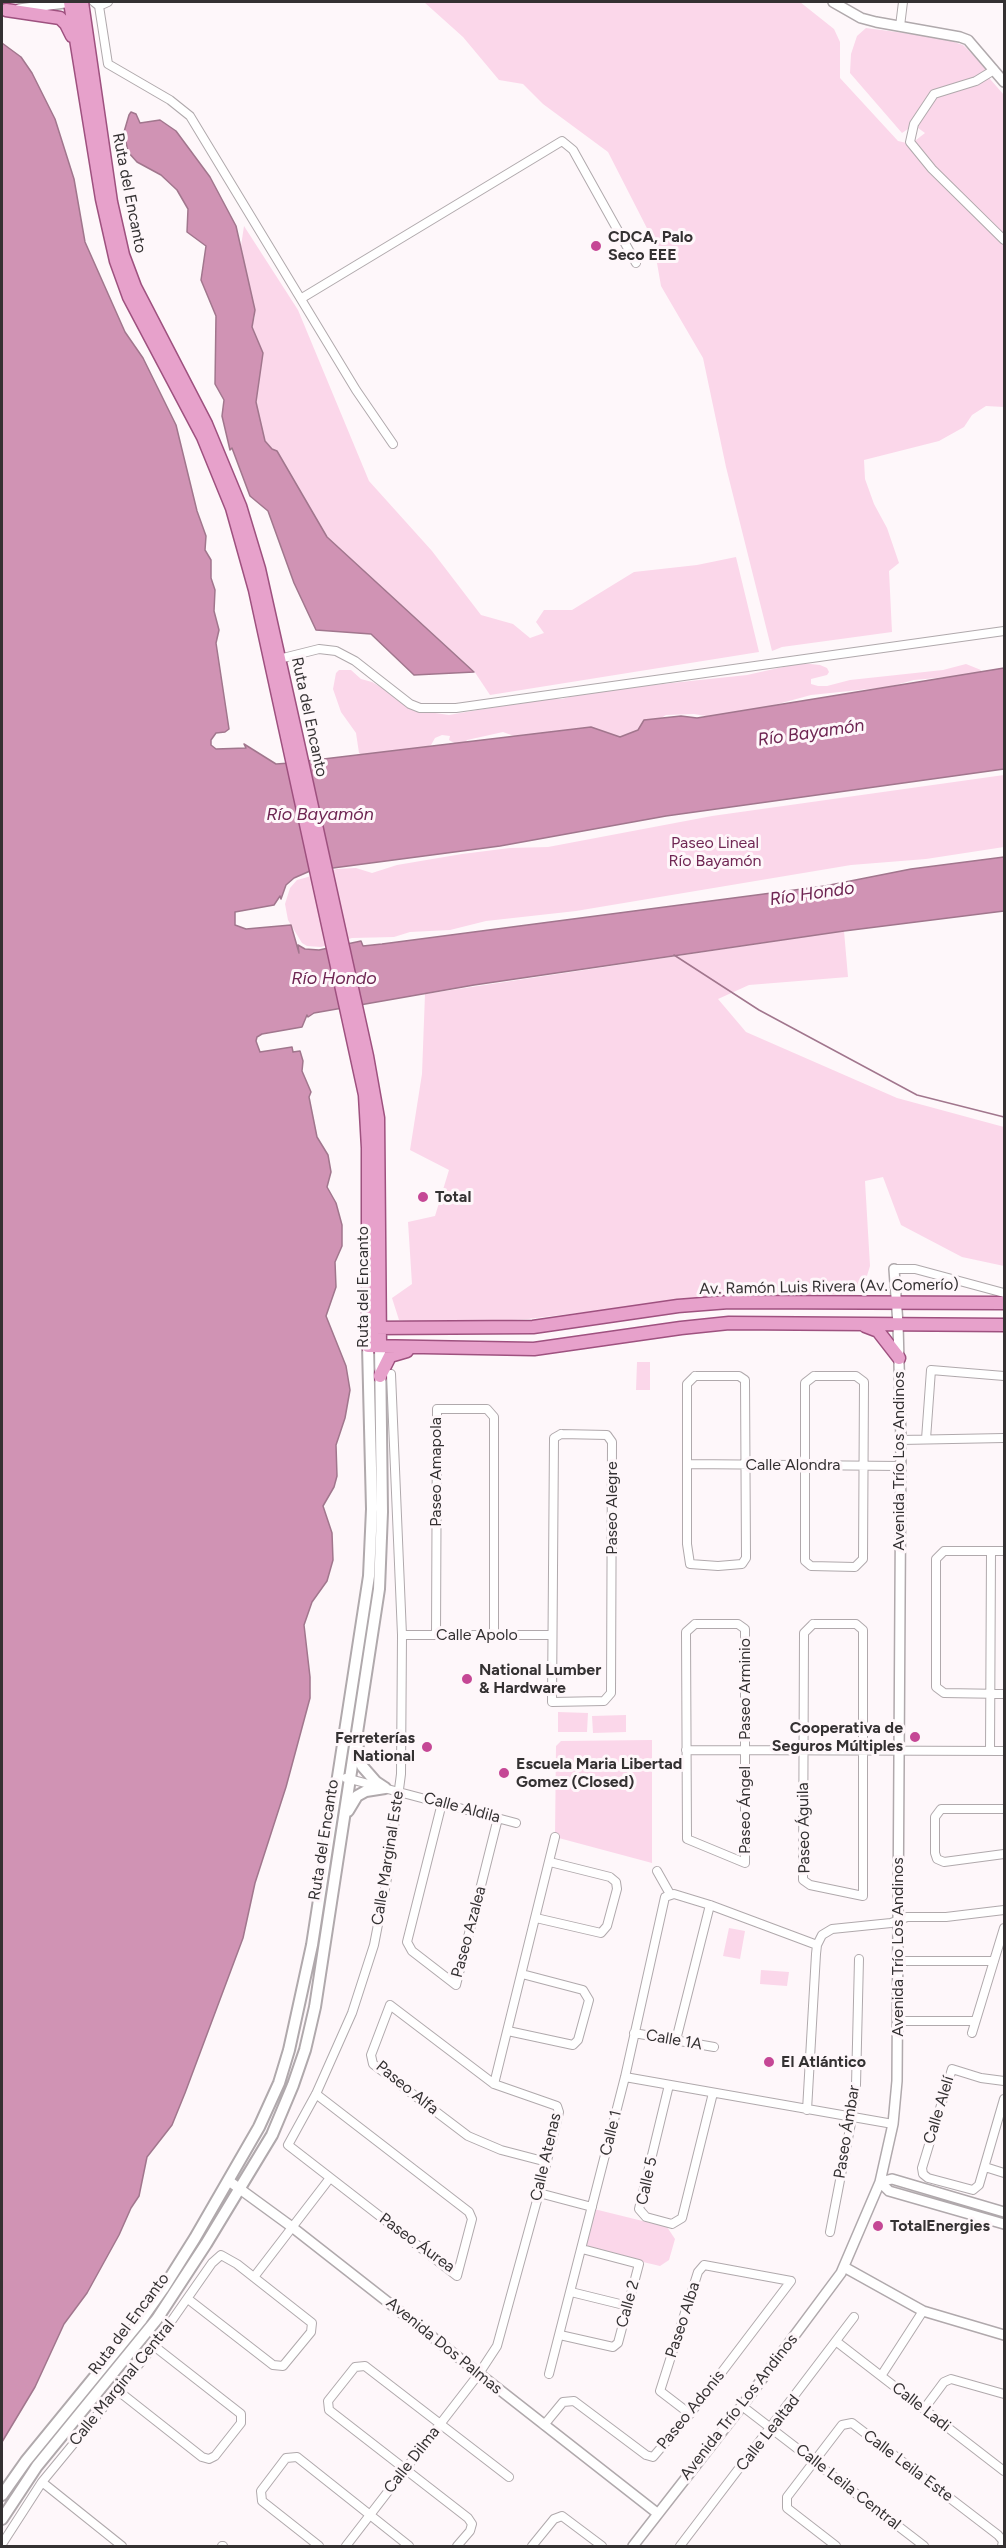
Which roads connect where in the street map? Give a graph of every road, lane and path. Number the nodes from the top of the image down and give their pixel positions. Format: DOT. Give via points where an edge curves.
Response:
graph roads {
  1 [pos="71,2"];
  2 [pos="82,2"];
  3 [pos="108,2"];
  4 [pos="833,2"];
  5 [pos="903,2"];
  6 [pos="97,4"];
  7 [pos="4,10"];
  8 [pos="900,26"];
  9 [pos="77,47"];
  10 [pos="994,70"];
  11 [pos="1005,82"];
  12 [pos="1005,240"];
  13 [pos="636,263"];
  14 [pos="302,298"];
  15 [pos="393,444"];
  16 [pos="1005,631"];
  17 [pos="279,659"];
  18 [pos="293,740"];
  19 [pos="355,1027"];
  20 [pos="894,1269"];
  21 [pos="1005,1293"];
  22 [pos="896,1302"];
  23 [pos="1005,1303"];
  24 [pos="380,1308"];
  25 [pos="852,1324"];
  26 [pos="898,1324"];
  27 [pos="1005,1324"];
  28 [pos="374,1328"];
  29 [pos="403,1328"];
  30 [pos="374,1346"];
  31 [pos="427,1347"];
  32 [pos="899,1358"];
  33 [pos="385,1375"];
  34 [pos="1005,1377"];
  35 [pos="1005,1438"];
  36 [pos="926,1439"];
  37 [pos="901,1440"];
  38 [pos="687,1464"];
  39 [pos="746,1465"];
  40 [pos="804,1465"];
  41 [pos="864,1465"];
  42 [pos="900,1466"];
  43 [pos="991,1551"];
  44 [pos="1005,1551"];
  45 [pos="402,1635"];
  46 [pos="436,1635"];
  47 [pos="494,1635"];
  48 [pos="552,1635"];
  49 [pos="990,1694"];
  50 [pos="1005,1694"];
  51 [pos="357,1732"];
  52 [pos="686,1750"];
  53 [pos="746,1750"];
  54 [pos="899,1750"];
  55 [pos="803,1751"];
  56 [pos="863,1751"];
  57 [pos="990,1751"];
  58 [pos="1005,1751"];
  59 [pos="338,1777"];
  60 [pos="350,1779"];
  61 [pos="386,1788"];
  62 [pos="399,1791"];
  63 [pos="442,1803"];
  64 [pos="1005,1809"];
  65 [pos="498,1818"];
  66 [pos="516,1823"];
  67 [pos="343,1827"];
  68 [pos="555,1837"];
  69 [pos="1005,1854"];
  70 [pos="550,1862"];
  71 [pos="657,1871"];
  72 [pos="670,1894"];
  73 [pos="710,1905"];
  74 [pos="1005,1910"];
  75 [pos="536,1918"];
  76 [pos="898,1920"];
  77 [pos="1005,1928"];
  78 [pos="817,1945"];
  79 [pos="859,1959"];
  80 [pos="898,1961"];
  81 [pos="994,1961"];
  82 [pos="522,1974"];
  83 [pos="898,2021"];
  84 [pos="975,2021"];
  85 [pos="508,2031"];
  86 [pos="634,2032"];
  87 [pos="972,2033"];
  88 [pos="676,2040"];
  89 [pos="714,2047"];
  90 [pos="625,2077"];
  91 [pos="1005,2081"];
  92 [pos="494,2084"];
  93 [pos="669,2085"];
  94 [pos="713,2093"];
  95 [pos="316,2094"];
  96 [pos="1005,2098"];
  97 [pos="807,2110"];
  98 [pos="852,2118"];
  99 [pos="893,2124"];
  100 [pos="288,2145"];
  101 [pos="547,2162"];
  102 [pos="985,2167"];
  103 [pos="1005,2173"];
  104 [pos="330,2178"];
  105 [pos="228,2181"];
  106 [pos="880,2182"];
  107 [pos="241,2189"];
  108 [pos="539,2193"];
  109 [pos="592,2207"];
  110 [pos="1005,2212"];
  111 [pos="1005,2224"];
  112 [pos="292,2227"];
  113 [pos="830,2232"];
  114 [pos="582,2249"];
  115 [pos="844,2267"];
  116 [pos="254,2277"];
  117 [pos="791,2281"];
  118 [pos="571,2292"];
  119 [pos="188,2299"];
  120 [pos="628,2306"];
  121 [pos="923,2311"];
  122 [pos="854,2317"];
  123 [pos="560,2335"];
  124 [pos="1005,2335"];
  125 [pos="837,2342"];
  126 [pos="154,2346"];
  127 [pos="549,2374"];
  128 [pos="478,2375"];
  129 [pos="881,2376"];
  130 [pos="117,2390"];
  131 [pos="1005,2394"];
  132 [pos="742,2406"];
  133 [pos="924,2409"];
  134 [pos="690,2414"];
  135 [pos="440,2424"];
  136 [pos="543,2425"];
  137 [pos="771,2428"];
  138 [pos="814,2462"];
  139 [pos="404,2469"];
  140 [pos="1005,2471"];
  141 [pos="509,2477"];
  142 [pos="42,2482"];
  143 [pos="2,2495"];
  144 [pos="657,2513"];
  145 [pos="369,2515"];
  146 [pos="2,2519"];
  147 [pos="2,2544"];
  148 [pos="122,2547"];
  149 [pos="319,2547"];
  150 [pos="346,2547"];
  151 [pos="409,2547"];
  152 [pos="457,2547"];
  153 [pos="532,2547"];
  154 [pos="602,2547"];
  155 [pos="633,2547"];
  156 [pos="680,2547"];
  157 [pos="836,2547"];
  158 [pos="924,2547"];
  159 [pos="1002,2547"];
  1 -- 7 [label="street"];
  1 -- 9 [label="main road, Ruta del Encanto"];
  2 -- 17 [label="main road, Ruta del Encanto" via="111,202 123,255 135,287 206,424 240,506"];
  3 -- 6 [label="street"];
  4 -- 8 [label="street" via="861,18"];
  5 -- 8 [label="street"];
  6 -- 14 [label="street" via="108,64 190,116"];
  7 -- 9 [label="main road" via="60,18"];
  8 -- 10 [label="street" via="968,40"];
  9 -- 18 [label="main road, Ruta del Encanto" via="104,214 116,261 129,297 203,437 231,508"];
  10 -- 11 [label="street"];
  10 -- 12 [label="street" via="976,81 934,94 914,124 910,142"];
  13 -- 14 [label="street" via="573,150 562,141"];
  14 -- 15 [label="street"];
  16 -- 17 [label="street" via="456,708 426,709 410,704 336,651 319,649"];
  17 -- 18 [label="main road, Ruta del Encanto"];
  18 -- 19 [label="main road, Ruta del Encanto"];
  19 -- 24 [label="main road, Ruta del Encanto" via="378,1118"];
  19 -- 28 [label="main road, Ruta del Encanto" via="367,1111"];
  20 -- 21 [label="street" via="915,1269"];
  20 -- 22 [label="street, Avenida Trío Los Andinos"];
  22 -- 23 [label="main road, Av. Ramón Luis Rivera (Av. Comerío)"];
  22 -- 26 [label="street, Avenida Trío Los Andinos"];
  22 -- 29 [label="main road, Av. Ramón Luis Rivera (Av. Comerío)" via="729,1302 533,1327"];
  24 -- 28 [label="main road, Ruta del Encanto"];
  24 -- 29 [label="main road" via="386,1319"];
  25 -- 26 [label="main road"];
  25 -- 31 [label="main road" via="729,1323 534,1349"];
  25 -- 32 [label="main road" via="878,1331"];
  26 -- 27 [label="main road"];
  26 -- 32 [label="street, Avenida Trío Los Andinos"];
  28 -- 29 [label="main road, Av. Ramón Luis Rivera (Av. Comerío)"];
  28 -- 30 [label="main road, Ruta del Encanto"];
  30 -- 31 [label="main road"];
  30 -- 33 [label="main road, Ruta del Encanto"];
  30 -- 59 [label="main road, Ruta del Encanto" via="369,1576"];
  31 -- 33 [label="main road" via="390,1356"];
  32 -- 37 [label="street, Avenida Trío Los Andinos"];
  33 -- 45 [label="street, Calle Marginal Este"];
  33 -- 51 [label="main road, Ruta del Encanto" via="381,1566"];
  34 -- 36 [label="street" via="931,1370"];
  35 -- 36 [label="street"];
  36 -- 37 [label="street"];
  37 -- 42 [label="street, Avenida Trío Los Andinos"];
  38 -- 39 [label="street, Calle Alondra"];
  38 -- 39 [label="street" via="687,1384 695,1376 739,1376 745,1380"];
  38 -- 39 [label="street" via="690,1564 718,1566 742,1564 746,1558"];
  39 -- 40 [label="street, Calle Alondra"];
  40 -- 41 [label="street, Calle Alondra"];
  40 -- 41 [label="street" via="805,1383 814,1376 856,1376 864,1382"];
  40 -- 41 [label="street" via="805,1561 811,1566 855,1567 864,1559"];
  41 -- 42 [label="street, Calle Alondra"];
  42 -- 54 [label="street, Avenida Trío Los Andinos"];
  43 -- 44 [label="street"];
  43 -- 49 [label="street"];
  43 -- 49 [label="street" via="944,1551 936,1559 936,1687 944,1693"];
  45 -- 46 [label="street, Calle Apolo"];
  45 -- 62 [label="street, Calle Marginal Este"];
  46 -- 47 [label="street, Calle Apolo"];
  46 -- 47 [label="street, Paseo Amapola" via="437,1409 487,1409 494,1417"];
  47 -- 48 [label="street, Calle Apolo"];
  48 -- 48 [label="street, Paseo Alegre" via="554,1438 561,1434 606,1435 612,1442 611,1693 604,1701 552,1702"];
  49 -- 50 [label="street"];
  49 -- 57 [label="street"];
  51 -- 60 [label="main road, Ruta del Encanto"];
  51 -- 61 [label="main road" via="362,1766"];
  52 -- 53 [label="street"];
  52 -- 53 [label="street, Paseo Ángel" via="687,1839 745,1863"];
  52 -- 53 [label="street, Paseo Arminio" via="686,1632 695,1624 738,1624 745,1629"];
  53 -- 55 [label="street"];
  54 -- 56 [label="street"];
  54 -- 57 [label="street"];
  54 -- 76 [label="street, Avenida Trío Los Andinos"];
  55 -- 56 [label="street"];
  55 -- 56 [label="street" via="804,1633 813,1624 856,1624 863,1630"];
  55 -- 56 [label="street, Paseo Águila" via="803,1880 862,1896"];
  57 -- 58 [label="street"];
  59 -- 60 [label="street, Calle Aldila"];
  59 -- 105 [label="main road, Ruta del Encanto" via="312,1945 290,2050 259,2127"];
  60 -- 61 [label="street, Calle Aldila"];
  60 -- 67 [label="main road, Ruta del Encanto"];
  61 -- 62 [label="street, Calle Aldila"];
  61 -- 67 [label="main road" via="357,1796"];
  62 -- 63 [label="street, Calle Aldila"];
  62 -- 95 [label="street, Calle Marginal Este" via="374,1945 352,2013"];
  63 -- 65 [label="street, Calle Aldila"];
  63 -- 65 [label="street, Paseo Azalea" via="407,1942 412,1951 456,1985"];
  64 -- 69 [label="street" via="941,1809 935,1816 937,1859 944,1862"];
  65 -- 66 [label="street, Calle Aldila"];
  67 -- 107 [label="main road, Ruta del Encanto" via="305,2050 272,2135"];
  68 -- 70 [label="street"];
  70 -- 75 [label="street"];
  70 -- 75 [label="street" via="610,1877 616,1882 607,1926 601,1933"];
  71 -- 72 [label="street"];
  72 -- 73 [label="street"];
  72 -- 86 [label="street, Calle 1" via="664,1897"];
  73 -- 78 [label="street"];
  73 -- 88 [label="street"];
  74 -- 76 [label="street"];
  75 -- 82 [label="street"];
  76 -- 78 [label="street" via="832,1929 822,1935"];
  76 -- 80 [label="street, Avenida Trío Los Andinos"];
  77 -- 81 [label="street"];
  78 -- 97 [label="street"];
  79 -- 98 [label="street, Paseo Ámbar"];
  80 -- 81 [label="street"];
  80 -- 83 [label="street, Avenida Trío Los Andinos"];
  81 -- 84 [label="street"];
  82 -- 85 [label="street"];
  82 -- 85 [label="street" via="583,1990 589,2000 578,2040 573,2045"];
  83 -- 84 [label="street"];
  83 -- 99 [label="street, Avenida Trío Los Andinos"];
  84 -- 87 [label="street"];
  85 -- 92 [label="street"];
  86 -- 88 [label="street, Calle 1A"];
  86 -- 90 [label="street, Calle 1"];
  88 -- 89 [label="street, Calle 1A"];
  90 -- 93 [label="street"];
  90 -- 109 [label="street, Calle 1"];
  91 -- 102 [label="street, Calle Alelí" via="952,2069 922,2168 928,2178 973,2190 979,2186"];
  92 -- 101 [label="street, Calle Atenas" via="557,2106 559,2112"];
  92 -- 101 [label="street, Paseo Alfa" via="390,2005 371,2055 373,2064 468,2136"];
  93 -- 94 [label="street"];
  93 -- 94 [label="street, Calle 5" via="639,2209 646,2217 672,2224 682,2218"];
  94 -- 97 [label="street"];
  95 -- 100 [label="street, Calle Marginal Este"];
  95 -- 104 [label="street, Paseo Áurea" via="469,2212 471,2219 457,2276"];
  96 -- 102 [label="street"];
  97 -- 98 [label="street"];
  98 -- 99 [label="street"];
  98 -- 113 [label="street, Paseo Ámbar"];
  99 -- 106 [label="street, Avenida Trío Los Andinos"];
  100 -- 104 [label="street, Paseo Áurea"];
  101 -- 108 [label="street, Calle Atenas"];
  102 -- 103 [label="street"];
  104 -- 112 [label="street"];
  105 -- 107 [label="street, Avenida Dos Palmas"];
  105 -- 143 [label="main road, Ruta del Encanto" via="142,2319"];
  106 -- 110 [label="street" via="892,2179"];
  106 -- 111 [label="street" via="889,2191"];
  106 -- 115 [label="street, Avenida Trío Los Andinos"];
  107 -- 112 [label="street, Avenida Dos Palmas"];
  107 -- 146 [label="main road, Ruta del Encanto" via="157,2319 37,2466"];
  108 -- 109 [label="street"];
  108 -- 128 [label="street, Calle Atenas" via="497,2346"];
  109 -- 114 [label="street, Calle 1"];
  112 -- 116 [label="street"];
  112 -- 128 [label="street, Avenida Dos Palmas"];
  114 -- 118 [label="street, Calle 1"];
  114 -- 120 [label="street, Calle 2" via="639,2264"];
  115 -- 121 [label="street"];
  115 -- 132 [label="street, Avenida Trío Los Andinos"];
  116 -- 119 [label="street, Calle Marginal Central" via="221,2255"];
  116 -- 119 [label="street" via="312,2324 311,2332 283,2366 273,2365"];
  117 -- 134 [label="street, Paseo Adonis"];
  117 -- 134 [label="street, Paseo Alba" via="704,2265 698,2272 660,2391"];
  118 -- 120 [label="street"];
  118 -- 123 [label="street, Calle 1"];
  119 -- 126 [label="street, Calle Marginal Central"];
  120 -- 123 [label="street, Calle 2" via="618,2343 613,2347"];
  121 -- 124 [label="street"];
  121 -- 129 [label="street"];
  122 -- 125 [label="street, Calle Lealtad"];
  123 -- 127 [label="street, Calle 1"];
  125 -- 129 [label="street, Calle Ladi"];
  125 -- 137 [label="street, Calle Lealtad"];
  126 -- 130 [label="street, Calle Marginal Central"];
  126 -- 130 [label="street" via="241,2414 241,2423 215,2456 202,2457"];
  128 -- 135 [label="street, Calle Dilma"];
  128 -- 136 [label="street, Avenida Dos Palmas"];
  129 -- 133 [label="street, Calle Ladi"];
  130 -- 142 [label="street, Calle Marginal Central"];
  131 -- 133 [label="street" via="951,2379 944,2382"];
  132 -- 137 [label="street, Calle Leila Central"];
  132 -- 144 [label="street, Avenida Trío Los Andinos"];
  133 -- 140 [label="street, Calle Ladi"];
  134 -- 136 [label="street, Paseo Adonis" via="653,2457 574,2401 563,2402"];
  135 -- 139 [label="street, Calle Dilma"];
  135 -- 139 [label="street" via="365,2366 355,2367 328,2401 329,2410"];
  135 -- 141 [label="street"];
  136 -- 144 [label="street, Avenida Dos Palmas"];
  137 -- 138 [label="street, Calle Leila Central"];
  137 -- 156 [label="street, Calle Lealtad"];
  138 -- 157 [label="street, Calle Leila Este" via="787,2497 787,2508"];
  138 -- 158 [label="street, Calle Leila Central"];
  138 -- 159 [label="street, Calle Leila Este" via="842,2425 852,2423 999,2535"];
  139 -- 145 [label="street, Calle Dilma"];
  139 -- 152 [label="street" via="468,2518 472,2524 470,2531"];
  142 -- 147 [label="street, Calle Marginal Central"];
  142 -- 148 [label="street"];
  144 -- 155 [label="street, Avenida Trío Los Andinos"];
  145 -- 149 [label="street" via="297,2457 286,2458 261,2491 261,2501"];
  145 -- 150 [label="street, Calle Dilma"];
  145 -- 151 [label="street"];
  153 -- 154 [label="street" via="554,2519 562,2516"];
}
